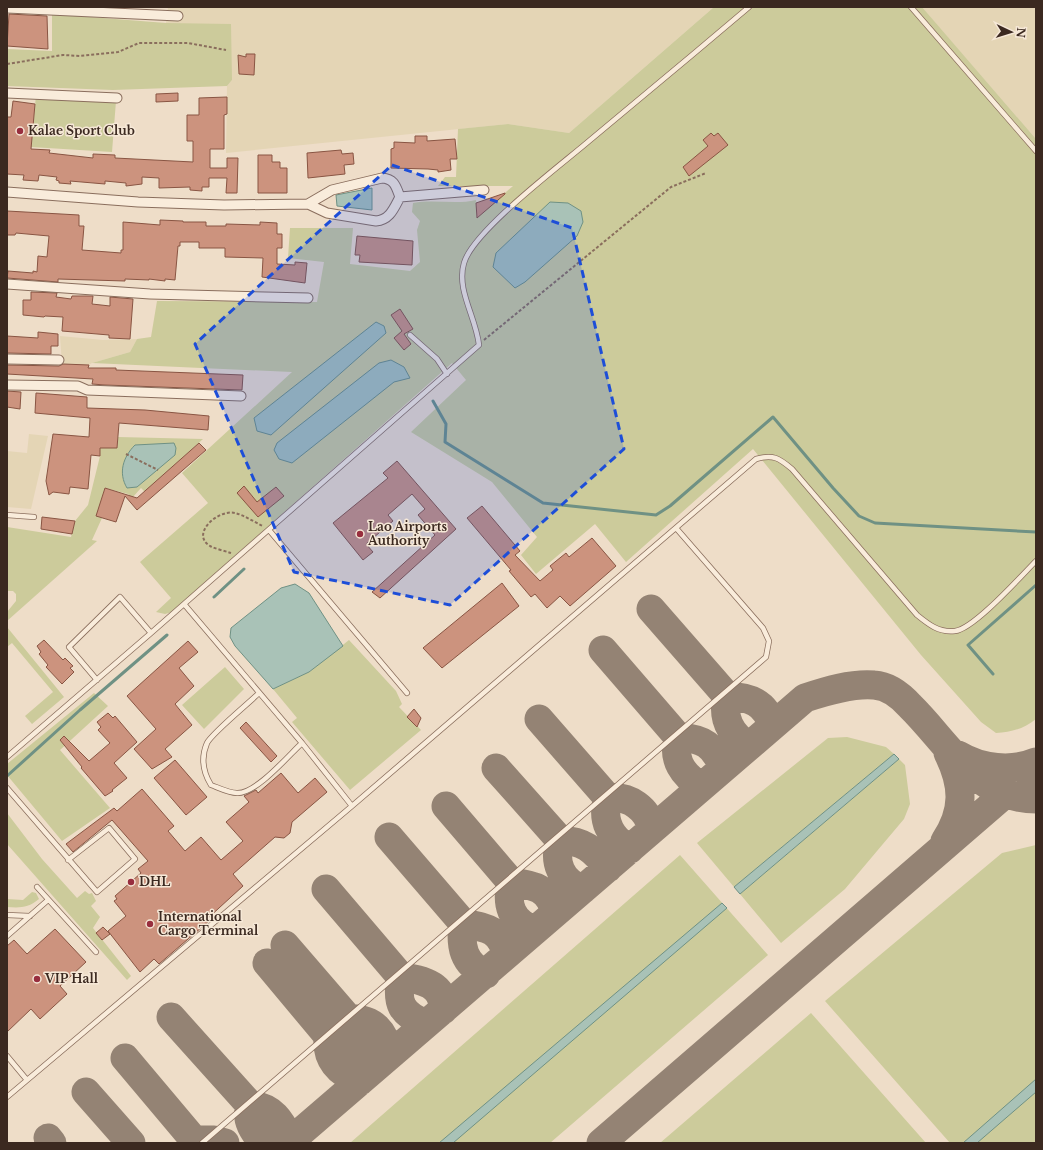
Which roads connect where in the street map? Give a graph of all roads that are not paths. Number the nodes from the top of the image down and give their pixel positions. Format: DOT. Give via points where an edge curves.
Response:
graph roads {
  1 [pos="749,7"];
  2 [pos="911,7"];
  3 [pos="7,8"];
  4 [pos="178,16"];
  5 [pos="7,93"];
  6 [pos="117,98"];
  7 [pos="1036,151"];
  8 [pos="484,190"];
  9 [pos="7,192"];
  10 [pos="400,197"];
  11 [pos="308,204"];
  12 [pos="7,284"];
  13 [pos="308,298"];
  14 [pos="410,335"];
  15 [pos="7,359"];
  16 [pos="59,360"];
  17 [pos="447,374"];
  18 [pos="7,385"];
  19 [pos="241,396"];
  20 [pos="7,514"];
  21 [pos="34,517"];
  22 [pos="676,528"];
  23 [pos="269,530"];
  24 [pos="1036,561"];
  25 [pos="184,604"];
  26 [pos="152,633"];
  27 [pos="97,680"];
  28 [pos="259,693"];
  29 [pos="407,693"];
  30 [pos="302,743"];
  31 [pos="7,757"];
  32 [pos="7,788"];
  33 [pos="352,806"];
  34 [pos="68,860"];
  35 [pos="37,887"];
  36 [pos="48,900"];
  37 [pos="7,915"];
  38 [pos="30,916"];
  39 [pos="7,936"];
  40 [pos="96,952"];
  41 [pos="7,1056"];
  42 [pos="27,1080"];
  43 [pos="7,1097"];
  44 [pos="202,1143"];
  1 -- 17 [label="lane" via="519,200 480,237 464,262 461,281 478,334 479,345"];
  2 -- 7 [label="lane"];
  3 -- 4 [label="street"];
  5 -- 6 [label="street"];
  8 -- 10 [label="street"];
  9 -- 11 [label="street" via="224,205"];
  10 -- 11 [label="street" via="390,215 384,220 327,213"];
  10 -- 11 [label="street" via="394,182 389,178 382,178 332,190"];
  12 -- 13 [label="street" via="150,294"];
  14 -- 17 [label="lane" via="437,359"];
  15 -- 16 [label="street"];
  17 -- 23 [label="lane"];
  18 -- 19 [label="street" via="78,386 87,390"];
  20 -- 21 [label="lane"];
  22 -- 24 [label="lane" via="756,459 768,456 782,460 792,470 917,615 930,626 956,631 967,625 981,615"];
  22 -- 33 [label="lane"];
  22 -- 44 [label="lane" via="763,628 769,642 766,657"];
  23 -- 25 [label="lane"];
  23 -- 29 [label="lane"];
  25 -- 26 [label="lane"];
  25 -- 28 [label="lane"];
  26 -- 27 [label="lane"];
  26 -- 27 [label="lane" via="120,597 69,646"];
  27 -- 31 [label="lane"];
  28 -- 30 [label="lane"];
  28 -- 30 [label="lane" via="208,742 203,764 211,785 237,793 246,792"];
  30 -- 33 [label="lane"];
  32 -- 34 [label="lane"];
  33 -- 42 [label="lane"];
  34 -- 34 [label="lane" via="109,828 135,859 97,892"];
  35 -- 36 [label="lane"];
  36 -- 38 [label="lane"];
  36 -- 40 [label="lane"];
  37 -- 38 [label="lane"];
  38 -- 39 [label="lane"];
  41 -- 42 [label="lane"];
  42 -- 43 [label="lane"];
}
